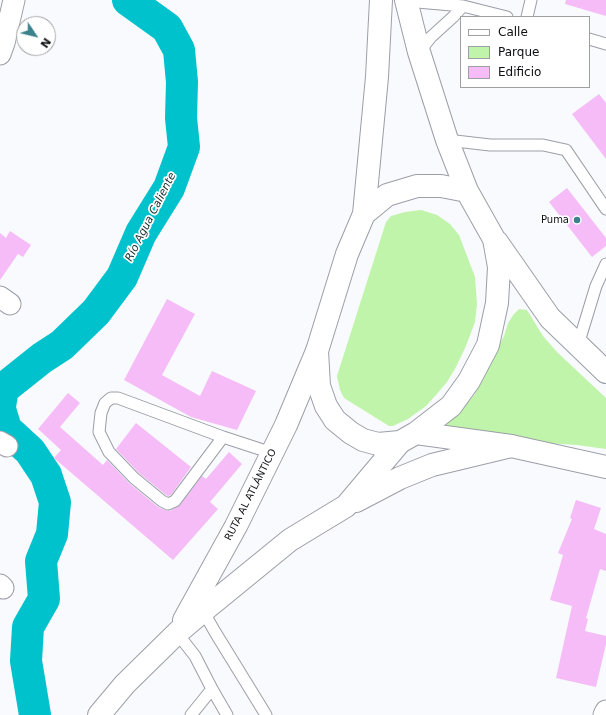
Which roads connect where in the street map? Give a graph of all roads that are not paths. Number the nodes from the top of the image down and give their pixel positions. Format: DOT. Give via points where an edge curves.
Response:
graph roads {
  1 [pos="14,0"];
  2 [pos="381,0"];
  3 [pos="406,0"];
  4 [pos="532,0"];
  5 [pos="462,3"];
  6 [pos="504,16"];
  7 [pos="527,16"];
  8 [pos="590,39"];
  9 [pos="606,44"];
  10 [pos="419,52"];
  11 [pos="0,54"];
  12 [pos="446,140"];
  13 [pos="467,191"];
  14 [pos="606,209"];
  15 [pos="364,214"];
  16 [pos="494,239"];
  17 [pos="606,264"];
  18 [pos="578,345"];
  19 [pos="317,352"];
  20 [pos="606,372"];
  21 [pos="224,437"];
  22 [pos="408,438"];
  23 [pos="512,446"];
  24 [pos="272,453"];
  25 [pos="606,467"];
  26 [pos="346,506"];
  27 [pos="203,611"];
  28 [pos="177,634"];
  29 [pos="212,689"];
  30 [pos="606,711"];
  31 [pos="99,715"];
  32 [pos="191,715"];
  33 [pos="227,715"];
  34 [pos="266,715"];
  35 [pos="604,715"];
  1 -- 11 [label="street"];
  2 -- 15 [label="main road" via="377,77"];
  3 -- 5 [label="lane"];
  3 -- 10 [label="main road"];
  4 -- 7 [label="lane"];
  5 -- 6 [label="lane"];
  5 -- 10 [label="lane" via="453,17"];
  8 -- 9 [label="lane"];
  10 -- 12 [label="main road"];
  12 -- 13 [label="main road"];
  12 -- 14 [label="lane" via="490,145 543,145 566,150"];
  13 -- 15 [label="main road" via="441,186 417,186 387,195"];
  13 -- 16 [label="main road"];
  15 -- 19 [label="main road" via="347,254"];
  16 -- 18 [label="main road" via="550,318"];
  16 -- 22 [label="main road, RUTA AL ATLÁNTICO" via="498,267 497,303 488,345 469,381 451,406"];
  17 -- 18 [label="lane" via="596,286"];
  18 -- 20 [label="main road"];
  19 -- 22 [label="main road" via="319,386 326,406 335,420 363,440 378,444"];
  19 -- 24 [label="main road, RUTA AL ATLÁNTICO"];
  21 -- 21 [label="lane" via="118,398 111,398 105,403 101,413 99,432 109,452 134,478 168,504 175,501"];
  21 -- 24 [label="lane"];
  22 -- 23 [label="main road"];
  22 -- 26 [label="main road, RUTA AL ATLÁNTICO"];
  23 -- 25 [label="main road"];
  23 -- 26 [label="main road" via="432,465 400,478"];
  24 -- 28 [label="main road, RUTA AL ATLÁNTICO" via="236,526"];
  26 -- 27 [label="main road, RUTA AL ATLÁNTICO" via="290,540"];
  27 -- 28 [label="main road, RUTA AL ATLÁNTICO"];
  27 -- 34 [label="lane"];
  28 -- 29 [label="lane" via="195,656"];
  28 -- 31 [label="main road, RUTA AL ATLÁNTICO" via="125,684"];
  29 -- 32 [label="lane"];
  29 -- 33 [label="lane"];
  30 -- 35 [label="street"];
}
